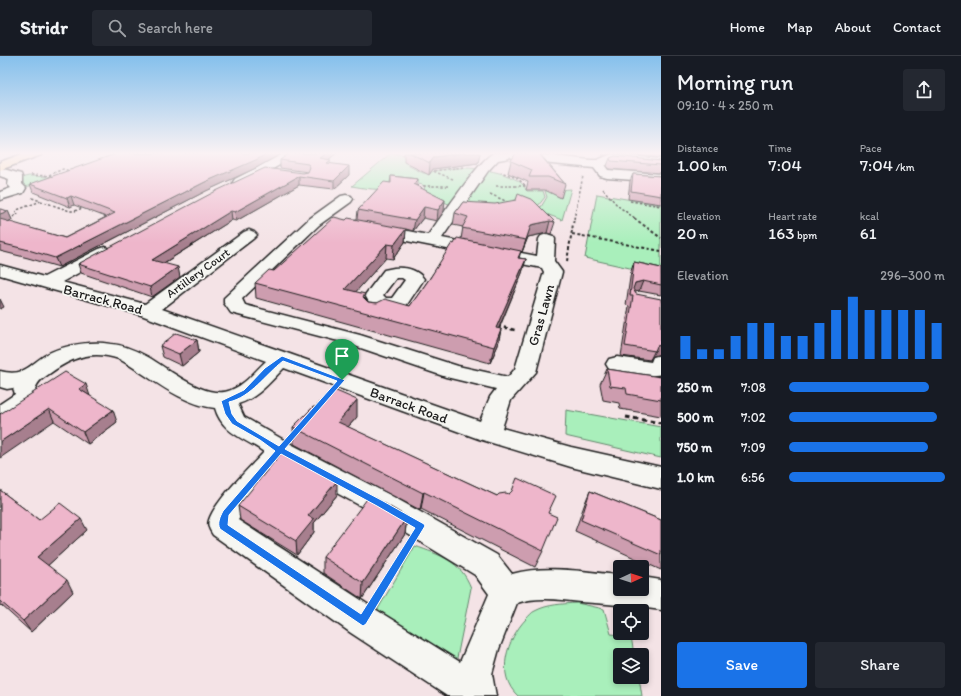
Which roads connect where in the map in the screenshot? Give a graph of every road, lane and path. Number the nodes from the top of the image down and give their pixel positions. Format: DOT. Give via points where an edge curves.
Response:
graph roads {
  1 [pos="15,183"];
  2 [pos="238,183"];
  3 [pos="474,183"];
  4 [pos="522,183"];
  5 [pos="448,186"];
  6 [pos="496,186"];
  7 [pos="225,189"];
  8 [pos="606,193"];
  9 [pos="490,194"];
  10 [pos="0,196"];
  11 [pos="346,198"];
  12 [pos="41,201"];
  13 [pos="630,201"];
  14 [pos="60,204"];
  15 [pos="513,205"];
  16 [pos="89,206"];
  17 [pos="661,206"];
  18 [pos="457,207"];
  19 [pos="14,209"];
  20 [pos="17,210"];
  21 [pos="6,220"];
  22 [pos="318,220"];
  23 [pos="340,223"];
  24 [pos="363,227"];
  25 [pos="572,234"];
  26 [pos="249,235"];
  27 [pos="661,238"];
  28 [pos="547,239"];
  29 [pos="432,241"];
  30 [pos="115,246"];
  31 [pos="661,251"];
  32 [pos="545,263"];
  33 [pos="0,270"];
  34 [pos="46,283"];
  35 [pos="148,311"];
  36 [pos="494,325"];
  37 [pos="535,335"];
  38 [pos="282,358"];
  39 [pos="661,362"];
  40 [pos="617,364"];
  41 [pos="30,377"];
  42 [pos="0,378"];
  43 [pos="342,380"];
  44 [pos="512,384"];
  45 [pos="225,401"];
  46 [pos="315,410"];
  47 [pos="0,415"];
  48 [pos="626,417"];
  49 [pos="661,423"];
  50 [pos="488,433"];
  51 [pos="280,450"];
  52 [pos="661,478"];
  53 [pos="420,526"];
  54 [pos="506,591"];
  55 [pos="661,595"];
  56 [pos="363,621"];
  57 [pos="477,695"];
  1 -- 10 [label="street" via="18,190"];
  2 -- 7 [label="street"];
  3 -- 18 [label="street"];
  4 -- 6 [label="path" via="526,186"];
  5 -- 18 [label="path" via="421,188 431,198"];
  8 -- 27 [label="path" via="618,206"];
  9 -- 15 [label="path"];
  11 -- 22 [label="street"];
  12 -- 20 [label="path"];
  13 -- 17 [label="path"];
  14 -- 16 [label="path" via="56,206 73,212"];
  18 -- 29 [label="street"];
  19 -- 20 [label="path"];
  20 -- 21 [label="path" via="14,213 18,214"];
  22 -- 23 [label="street"];
  22 -- 44 [label="street" via="233,298 233,303 238,309 368,320 454,372"];
  24 -- 29 [label="street, Gras Lawn"];
  25 -- 31 [label="path"];
  26 -- 35 [label="street, Artillery Court"];
  28 -- 32 [label="street"];
  29 -- 32 [label="street, Gras Lawn"];
  30 -- 34 [label="street"];
  32 -- 37 [label="street, Gras Lawn" via="553,272"];
  33 -- 34 [label="street, Barrack Road"];
  34 -- 35 [label="street, Barrack Road"];
  35 -- 38 [label="street, Barrack Road"];
  36 -- 37 [label="path"];
  37 -- 44 [label="street, Gras Lawn" via="525,372"];
  38 -- 43 [label="street, Barrack Road"];
  38 -- 45 [label="street" via="247,392"];
  39 -- 40 [label="street" via="660,367 654,369"];
  41 -- 42 [label="street" via="7,382"];
  41 -- 45 [label="street" via="59,357 82,351 113,350 128,356 198,397"];
  41 -- 47 [label="street" via="24,389 26,397"];
  43 -- 46 [label="path"];
  43 -- 50 [label="street, Barrack Road"];
  44 -- 50 [label="street, Gras Lawn" via="501,397"];
  45 -- 51 [label="street" via="235,423"];
  48 -- 49 [label="path"];
  50 -- 52 [label="street, Barrack Road" via="571,458"];
  51 -- 53 [label="street" via="384,497"];
  51 -- 56 [label="street" via="226,514 223,526"];
  53 -- 54 [label="street" via="486,565"];
  53 -- 56 [label="path"];
  54 -- 55 [label="street" via="526,585 543,584"];
  54 -- 57 [label="street" via="474,674"];
  56 -- 57 [label="street"];
}
